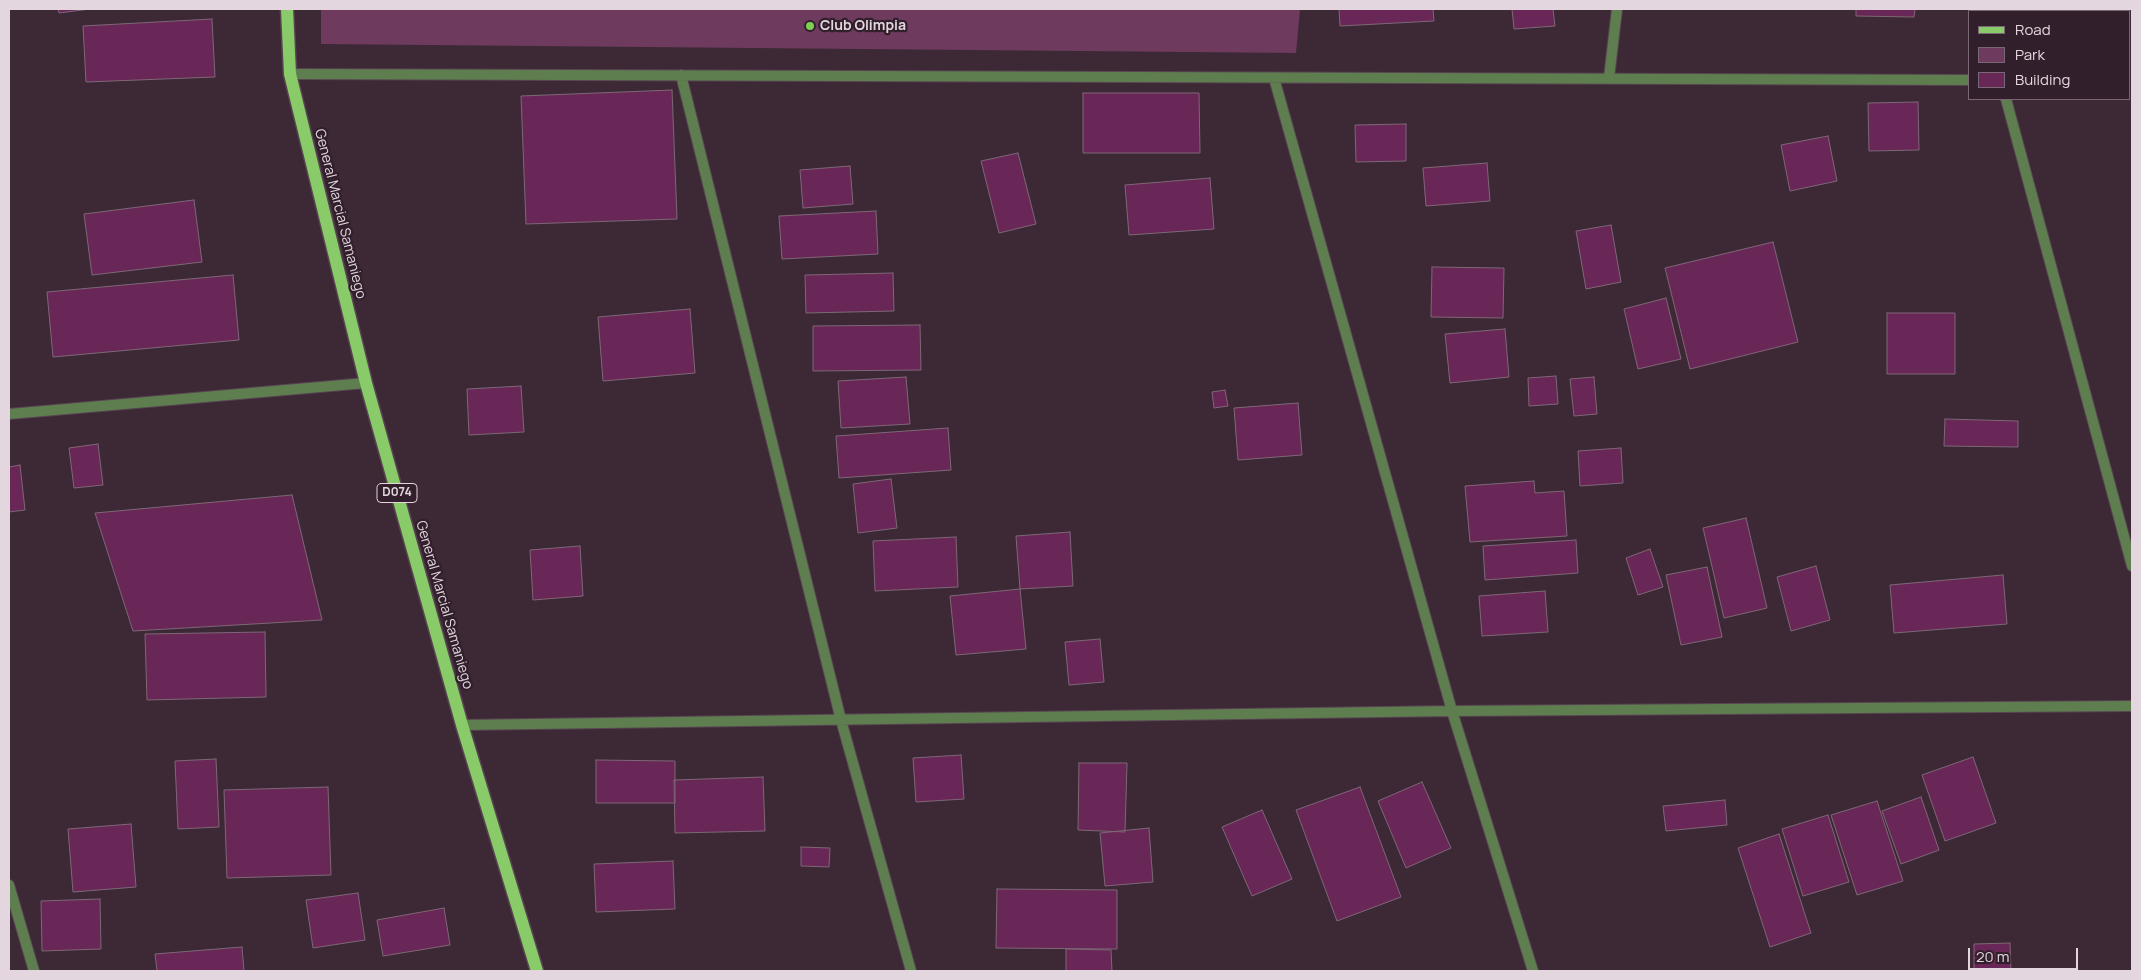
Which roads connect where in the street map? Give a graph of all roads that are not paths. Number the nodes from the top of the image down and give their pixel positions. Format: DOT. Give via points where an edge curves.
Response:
graph roads {
  1 [pos="287,9"];
  2 [pos="1616,9"];
  3 [pos="290,74"];
  4 [pos="681,75"];
  5 [pos="1274,78"];
  6 [pos="1609,78"];
  7 [pos="1968,80"];
  8 [pos="2006,100"];
  9 [pos="366,383"];
  10 [pos="9,414"];
  11 [pos="2132,566"];
  12 [pos="2132,706"];
  13 [pos="1452,711"];
  14 [pos="841,720"];
  15 [pos="462,725"];
  16 [pos="9,885"];
  17 [pos="34,971"];
  18 [pos="537,971"];
  19 [pos="911,971"];
  20 [pos="1533,971"];
  1 -- 3 [label="main road, General Marcial Samaniego / D074"];
  2 -- 6 [label="street"];
  3 -- 4 [label="street"];
  3 -- 9 [label="main road, General Marcial Samaniego / D074"];
  4 -- 5 [label="street"];
  4 -- 14 [label="street"];
  5 -- 6 [label="street"];
  5 -- 13 [label="street"];
  6 -- 7 [label="street"];
  8 -- 11 [label="street"];
  9 -- 10 [label="street"];
  9 -- 15 [label="main road, General Marcial Samaniego / D074"];
  12 -- 13 [label="street"];
  13 -- 14 [label="street"];
  13 -- 20 [label="street"];
  14 -- 15 [label="street"];
  14 -- 19 [label="street"];
  15 -- 18 [label="main road, General Marcial Samaniego / D074"];
  16 -- 17 [label="street"];
}
